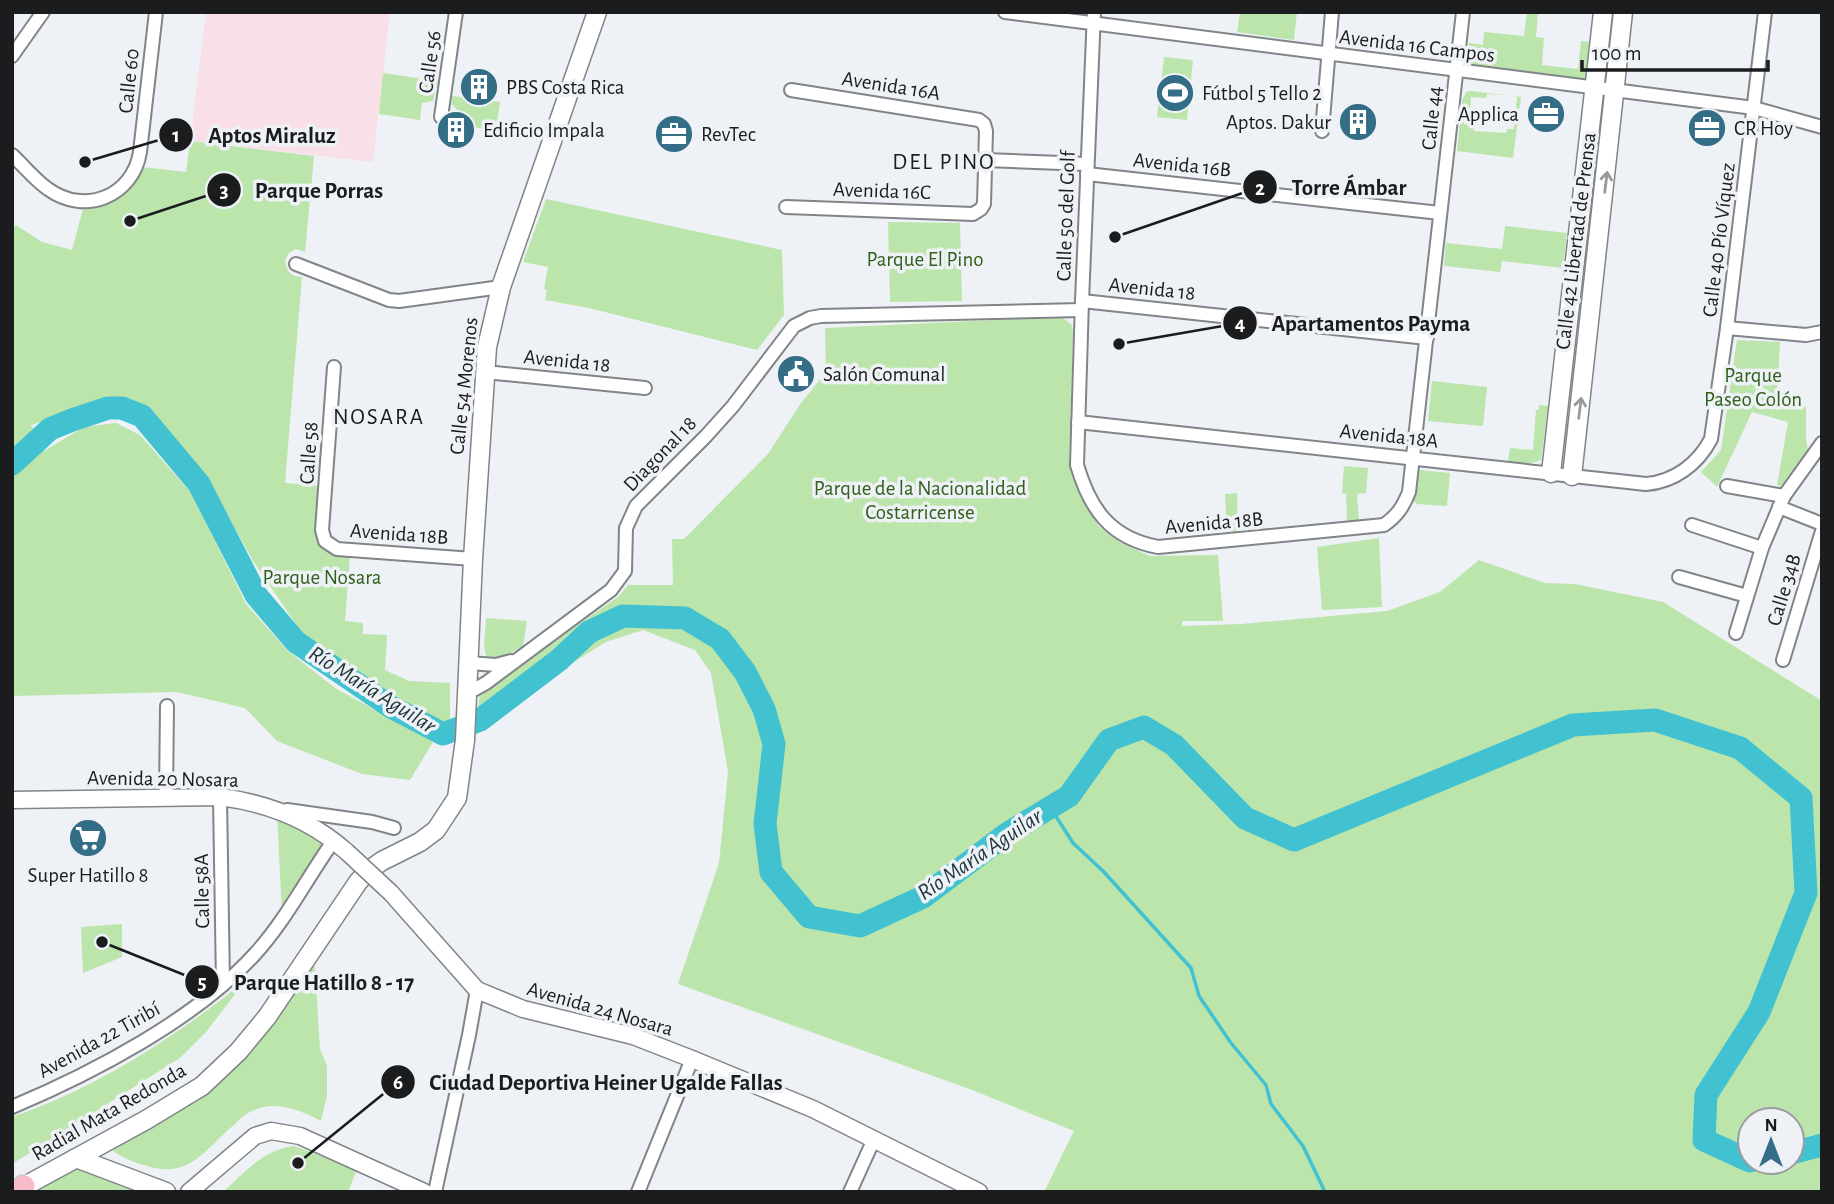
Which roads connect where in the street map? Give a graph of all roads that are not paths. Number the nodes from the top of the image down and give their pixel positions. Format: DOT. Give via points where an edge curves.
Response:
graph roads {
  1 [pos="43,12"];
  2 [pos="156,12"];
  3 [pos="456,12"];
  4 [pos="597,12"];
  5 [pos="1005,12"];
  6 [pos="1332,12"];
  7 [pos="1463,12"];
  8 [pos="1603,12"];
  9 [pos="1623,12"];
  10 [pos="1765,12"];
  11 [pos="1094,18"];
  12 [pos="1328,54"];
  13 [pos="12,56"];
  14 [pos="1457,70"];
  15 [pos="1595,88"];
  16 [pos="791,90"];
  17 [pos="1616,91"];
  18 [pos="1754,108"];
  19 [pos="441,117"];
  20 [pos="1822,127"];
  21 [pos="1322,131"];
  22 [pos="12,155"];
  23 [pos="985,160"];
  24 [pos="1087,169"];
  25 [pos="786,207"];
  26 [pos="1440,213"];
  27 [pos="296,264"];
  28 [pos="501,287"];
  29 [pos="1081,306"];
  30 [pos="801,321"];
  31 [pos="1727,328"];
  32 [pos="1822,332"];
  33 [pos="1427,338"];
  34 [pos="334,367"];
  35 [pos="485,372"];
  36 [pos="645,388"];
  37 [pos="1077,422"];
  38 [pos="1822,443"];
  39 [pos="1413,458"];
  40 [pos="1692,465"];
  41 [pos="1551,473"];
  42 [pos="1572,476"];
  43 [pos="1727,486"];
  44 [pos="1782,502"];
  45 [pos="1395,517"];
  46 [pos="1822,524"];
  47 [pos="1692,525"];
  48 [pos="1822,531"];
  49 [pos="325,541"];
  50 [pos="1762,548"];
  51 [pos="473,559"];
  52 [pos="1679,577"];
  53 [pos="1747,596"];
  54 [pos="1736,633"];
  55 [pos="521,657"];
  56 [pos="1783,660"];
  57 [pos="469,663"];
  58 [pos="467,701"];
  59 [pos="167,706"];
  60 [pos="465,740"];
  61 [pos="219,797"];
  62 [pos="166,798"];
  63 [pos="12,800"];
  64 [pos="273,808"];
  65 [pos="394,828"];
  66 [pos="334,840"];
  67 [pos="223,984"];
  68 [pos="477,990"];
  69 [pos="692,1059"];
  70 [pos="12,1107"];
  71 [pos="874,1139"];
  72 [pos="76,1158"];
  73 [pos="437,1178"];
  74 [pos="20,1190"];
  75 [pos="421,1190"];
  76 [pos="166,1192"];
  77 [pos="190,1192"];
  78 [pos="435,1192"];
  79 [pos="638,1192"];
  80 [pos="850,1192"];
  81 [pos="979,1192"];
  1 -- 13 [label="street"];
  2 -- 22 [label="street, Calle 60" via="141,152 128,183 109,196 71,199 48,190"];
  3 -- 19 [label="street, Calle 56"];
  4 -- 28 [label="main road, Calle 54 Morenos"];
  5 -- 11 [label="street, Avenida 16 Campos"];
  6 -- 12 [label="street"];
  7 -- 14 [label="street, Calle 44"];
  8 -- 15 [label="main road, Calle 42 Libertad de Prensa"];
  9 -- 17 [label="main road, Calle 42 Libertad de Prensa"];
  10 -- 18 [label="street, Calle 40 Pío Víquez"];
  11 -- 12 [label="street, Avenida 16 Campos"];
  11 -- 24 [label="street, Calle 50 del Golf"];
  12 -- 14 [label="street, Avenida 16 Campos"];
  12 -- 21 [label="street"];
  14 -- 15 [label="street, Avenida 16 Campos"];
  14 -- 26 [label="street, Calle 44"];
  15 -- 17 [label="street, Avenida 16 Campos"];
  15 -- 41 [label="main road, Calle 42 Libertad de Prensa"];
  16 -- 23 [label="street, Avenida 16A" via="974,118 986,131"];
  17 -- 18 [label="street, Avenida 16 Campos"];
  42 -- 17 [label="main road, Calle 42 Libertad de Prensa, one-way"];
  18 -- 20 [label="street, Avenida 16 Campos"];
  18 -- 31 [label="street, Calle 40 Pío Víquez"];
  23 -- 24 [label="street, Avenida 16B"];
  23 -- 25 [label="street, Avenida 16C" via="984,204 977,212"];
  24 -- 26 [label="street, Avenida 16B"];
  24 -- 29 [label="street, Calle 50 del Golf"];
  26 -- 33 [label="street, Calle 44"];
  27 -- 28 [label="street" via="389,300"];
  28 -- 35 [label="main road, Calle 54 Morenos"];
  29 -- 30 [label="street, Avenida 18" via="821,316"];
  29 -- 33 [label="street, Avenida 18"];
  29 -- 37 [label="street, Calle 50 del Golf"];
  30 -- 55 [label="street, Diagonal 18" via="786,333 715,426 636,506 626,528 625,571 620,581"];
  31 -- 32 [label="street" via="1806,335"];
  31 -- 40 [label="street, Calle 40 Pío Víquez" via="1711,439"];
  33 -- 39 [label="street, Calle 44"];
  34 -- 49 [label="street, Calle 58" via="322,530"];
  35 -- 36 [label="street, Avenida 18"];
  35 -- 51 [label="main road, Calle 54 Morenos"];
  37 -- 39 [label="street, Avenida 18A"];
  37 -- 45 [label="street, Avenida 18B" via="1077,465 1093,506 1113,528 1142,544 1158,547 1363,528 1384,525"];
  38 -- 44 [label="street"];
  39 -- 41 [label="street, Avenida 18A"];
  39 -- 45 [label="street, Calle 44" via="1409,492"];
  40 -- 42 [label="street, Avenida 18A" via="1655,484"];
  41 -- 42 [label="street, Avenida 18A"];
  43 -- 44 [label="street"];
  44 -- 46 [label="street"];
  44 -- 50 [label="street"];
  47 -- 50 [label="street"];
  48 -- 56 [label="street, Calle 34B"];
  49 -- 51 [label="street, Avenida 18B" via="337,549"];
  50 -- 53 [label="street"];
  51 -- 57 [label="main road, Calle 54 Morenos"];
  52 -- 53 [label="street"];
  53 -- 54 [label="street"];
  55 -- 57 [label="street" via="496,665"];
  55 -- 58 [label="street, Diagonal 18"];
  57 -- 58 [label="main road, Calle 54 Morenos"];
  58 -- 60 [label="main road, Calle 54 Morenos"];
  59 -- 62 [label="street"];
  60 -- 72 [label="main road, Radial Mata Redonda" via="457,798 448,815 436,830 382,861 358,881 267,1017 237,1052 202,1086"];
  61 -- 62 [label="street, Avenida 20 Nosara"];
  61 -- 64 [label="street, Avenida 20 Nosara"];
  61 -- 67 [label="street, Calle 58A"];
  62 -- 63 [label="street, Avenida 20 Nosara"];
  64 -- 65 [label="street, Avenida 20 Nosara"];
  64 -- 66 [label="street"];
  66 -- 67 [label="street, Avenida 22 Tiribí" via="278,925"];
  66 -- 68 [label="street, bridge" via="391,893"];
  67 -- 70 [label="street, Avenida 22 Tiribí" via="190,1011 138,1042 64,1085"];
  68 -- 69 [label="street, Avenida 24 Nosara" via="523,1009 633,1037"];
  68 -- 73 [label="street"];
  69 -- 71 [label="street, Avenida 24 Nosara"];
  69 -- 79 [label="street"];
  71 -- 80 [label="street"];
  71 -- 81 [label="street, Avenida 24 Nosara"];
  72 -- 74 [label="main road, Radial Mata Redonda"];
  72 -- 76 [label="main road"];
  73 -- 75 [label="street"];
  73 -- 78 [label="street"];
  75 -- 77 [label="street" via="300,1136 271,1131 255,1136"];
}
